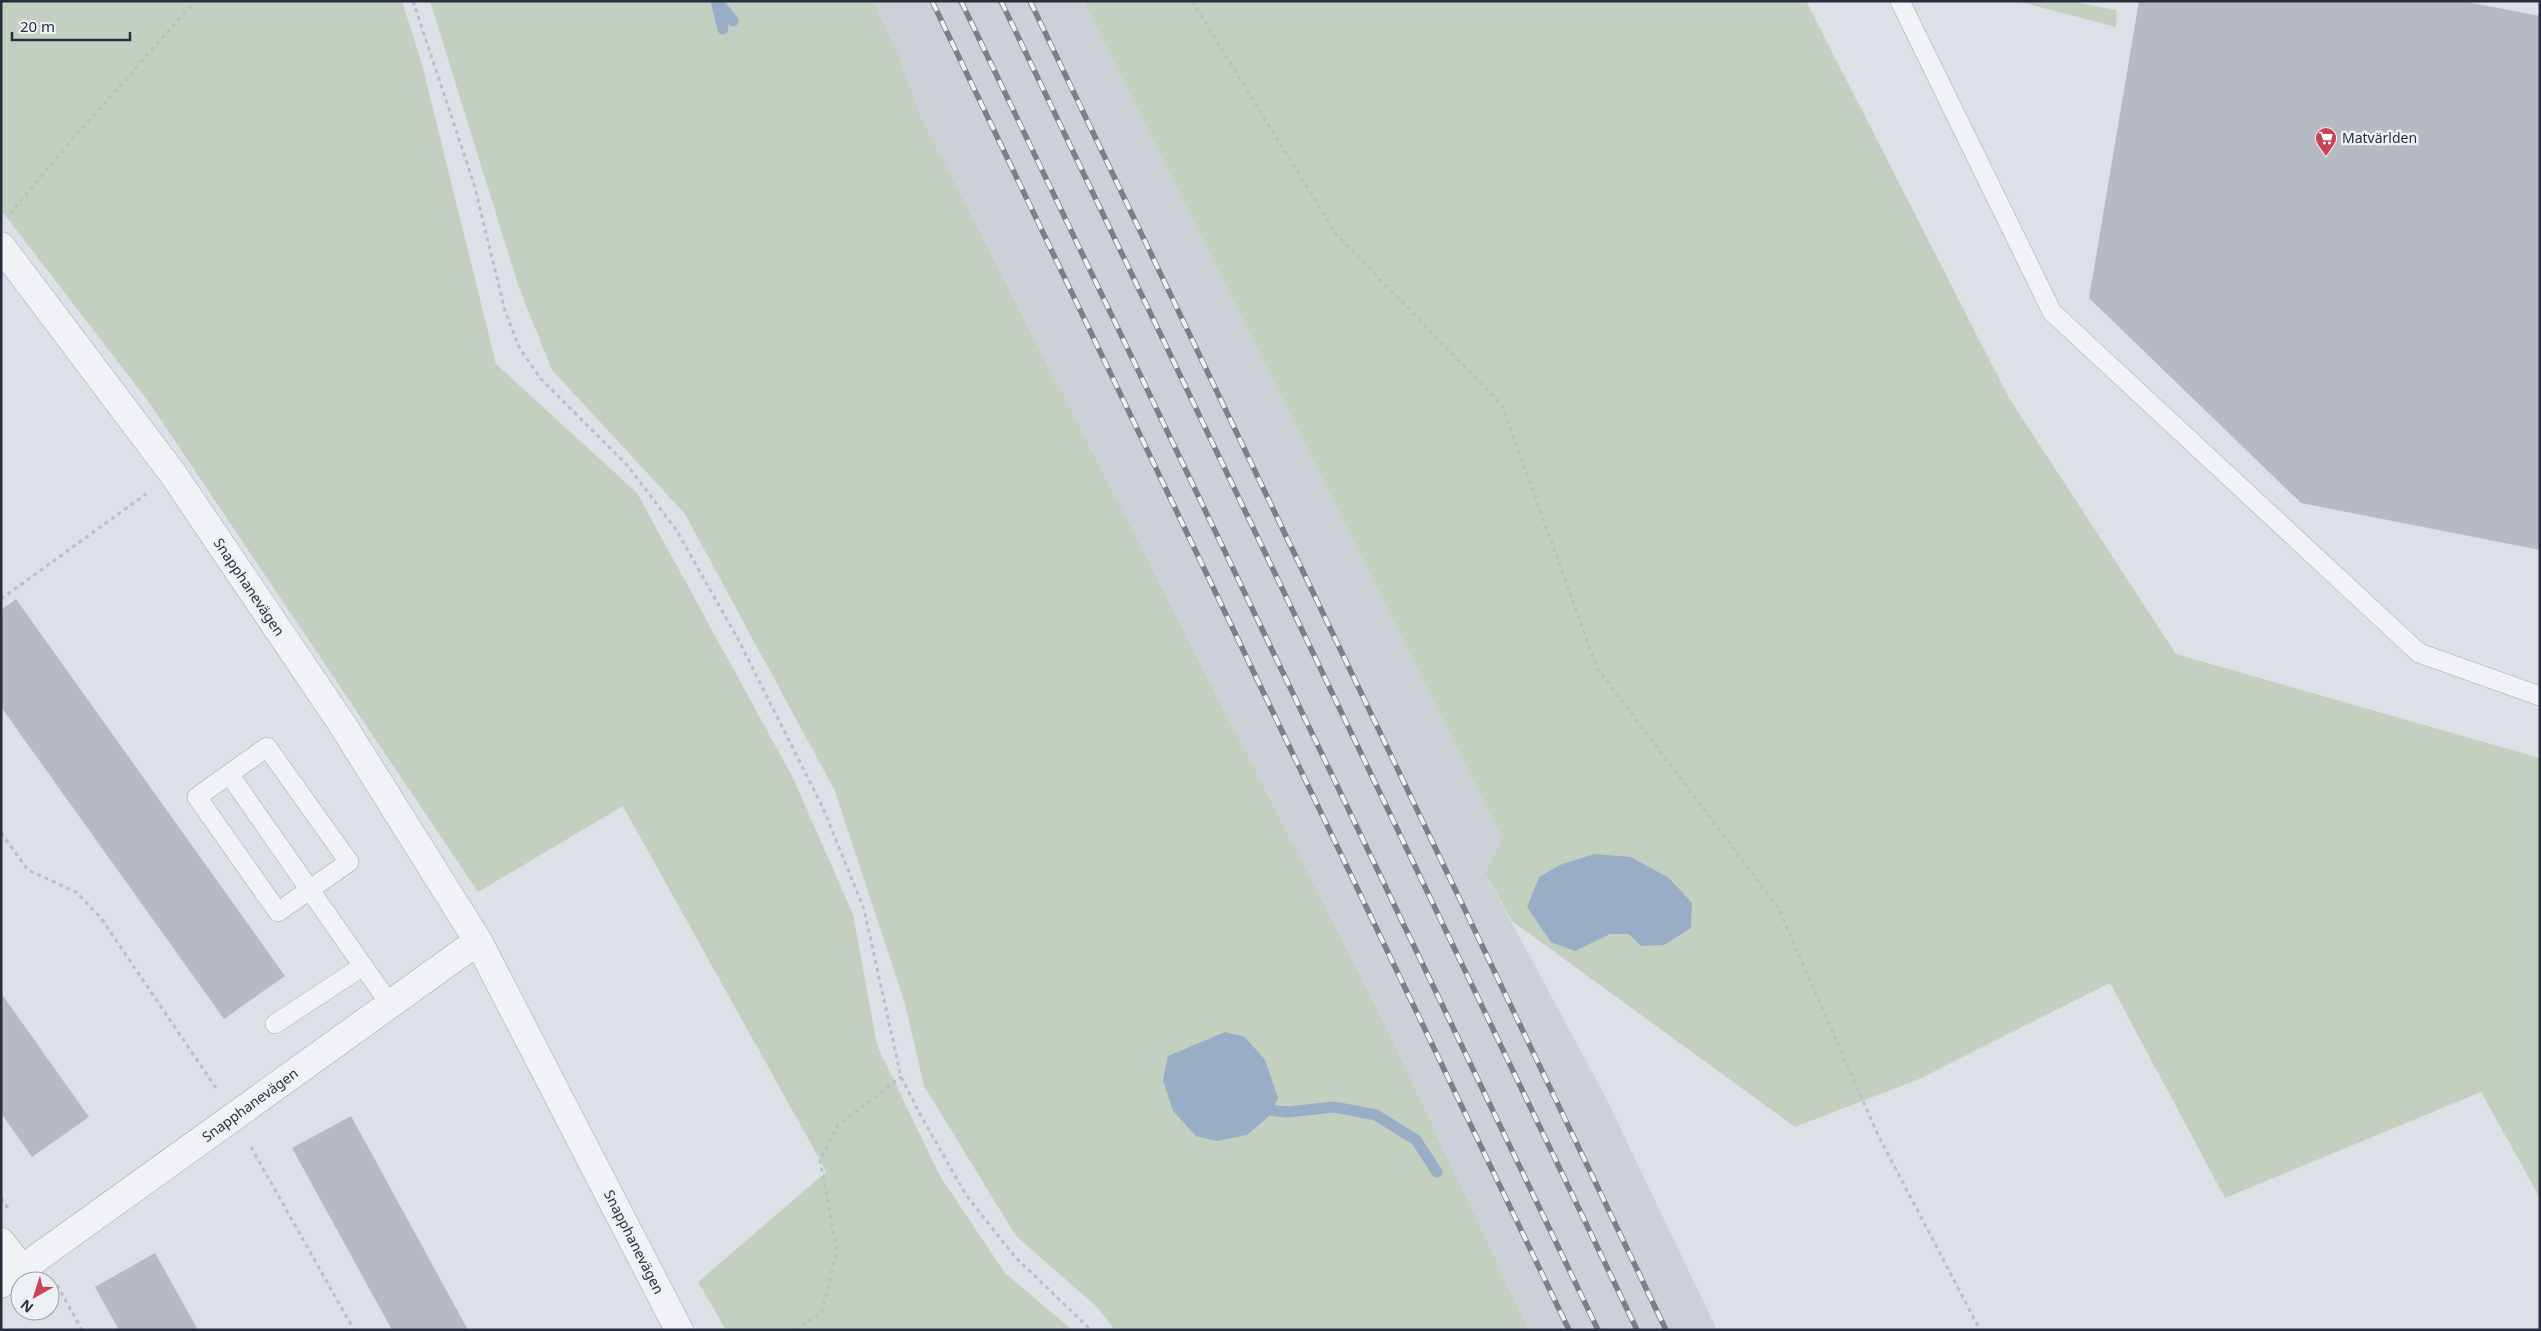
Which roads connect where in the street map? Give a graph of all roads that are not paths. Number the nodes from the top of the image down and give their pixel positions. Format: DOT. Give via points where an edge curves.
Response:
graph roads {
  1 [pos="1900,1"];
  2 [pos="1,246"];
  3 [pos="2540,696"];
  4 [pos="229,774"];
  5 [pos="478,941"];
  6 [pos="363,966"];
  7 [pos="390,1004"];
  8 [pos="275,1024"];
  9 [pos="1,1242"];
  10 [pos="10,1271"];
  11 [pos="19,1271"];
  12 [pos="679,1330"];
  1 -- 3 [label="lane" via="2052,312 2419,653"];
  2 -- 5 [label="street, Snapphanevägen" via="173,474 342,724"];
  4 -- 4 [label="lane" via="197,797 278,912 349,862 267,747"];
  4 -- 6 [label="lane"];
  5 -- 7 [label="street, Snapphanevägen"];
  5 -- 12 [label="street, Snapphanevägen"];
  6 -- 7 [label="lane"];
  6 -- 8 [label="lane"];
  7 -- 11 [label="street, Snapphanevägen"];
  9 -- 10 [label="street, Snapphanevägen"];
}
